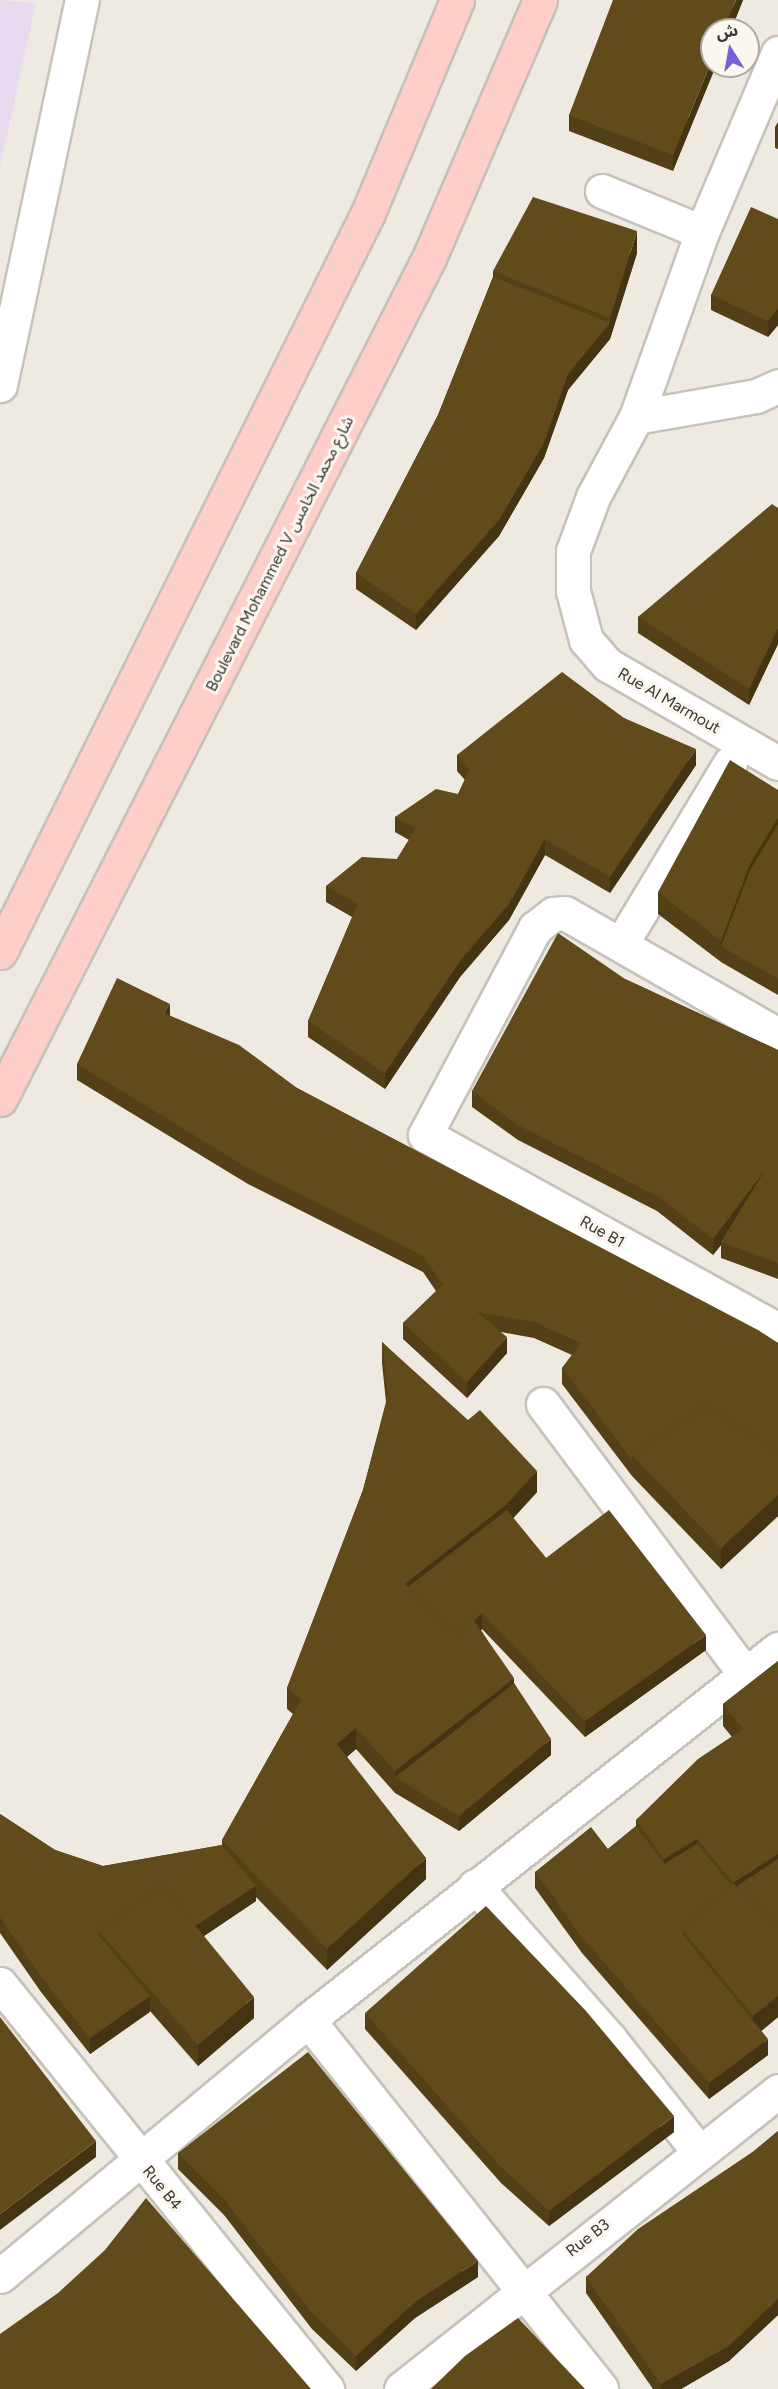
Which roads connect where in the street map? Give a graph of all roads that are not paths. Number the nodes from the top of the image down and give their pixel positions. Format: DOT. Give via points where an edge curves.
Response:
graph roads {
  1 [pos="82,0"];
  2 [pos="458,0"];
  3 [pos="540,0"];
  4 [pos="778,53"];
  5 [pos="602,191"];
  6 [pos="702,232"];
  7 [pos="0,385"];
  8 [pos="778,386"];
  9 [pos="636,417"];
  10 [pos="742,743"];
  11 [pos="778,763"];
  12 [pos="621,944"];
  13 [pos="0,952"];
  14 [pos="778,1035"];
  15 [pos="0,1099"];
  16 [pos="778,1330"];
  17 [pos="543,1404"];
  18 [pos="778,1649"];
  19 [pos="744,1672"];
  20 [pos="475,1886"];
  21 [pos="0,1984"];
  22 [pos="308,2020"];
  23 [pos="778,2091"];
  24 [pos="699,2152"];
  25 [pos="137,2158"];
  26 [pos="0,2276"];
  27 [pos="520,2292"];
  28 [pos="327,2389"];
  29 [pos="401,2389"];
  30 [pos="601,2389"];
  1 -- 7 [label="street"];
  2 -- 13 [label="main road" via="368,213"];
  3 -- 15 [label="main road, Boulevard Mohammed V شارع محمد الخامس" via="429,258"];
  4 -- 6 [label="street, Rue Al Marmout"];
  5 -- 6 [label="street"];
  6 -- 9 [label="street, Rue Al Marmout"];
  8 -- 9 [label="street" via="756,396"];
  9 -- 10 [label="street, Rue Al Marmout" via="593,497 573,550 573,591 586,640 608,665"];
  10 -- 11 [label="street, Rue Al Marmout"];
  10 -- 12 [label="street"];
  12 -- 14 [label="street"];
  12 -- 16 [label="street, Rue B1" via="565,913 553,914 536,928 425,1135"];
  17 -- 19 [label="street"];
  18 -- 19 [label="street"];
  19 -- 20 [label="street"];
  20 -- 22 [label="street"];
  20 -- 24 [label="street" via="609,2038"];
  21 -- 25 [label="street, Rue B4"];
  22 -- 25 [label="street"];
  22 -- 27 [label="street"];
  23 -- 24 [label="street, Rue B3"];
  24 -- 27 [label="street, Rue B3"];
  25 -- 26 [label="street"];
  25 -- 28 [label="street, Rue B4"];
  27 -- 29 [label="street, Rue B3"];
  27 -- 30 [label="street"];
}
